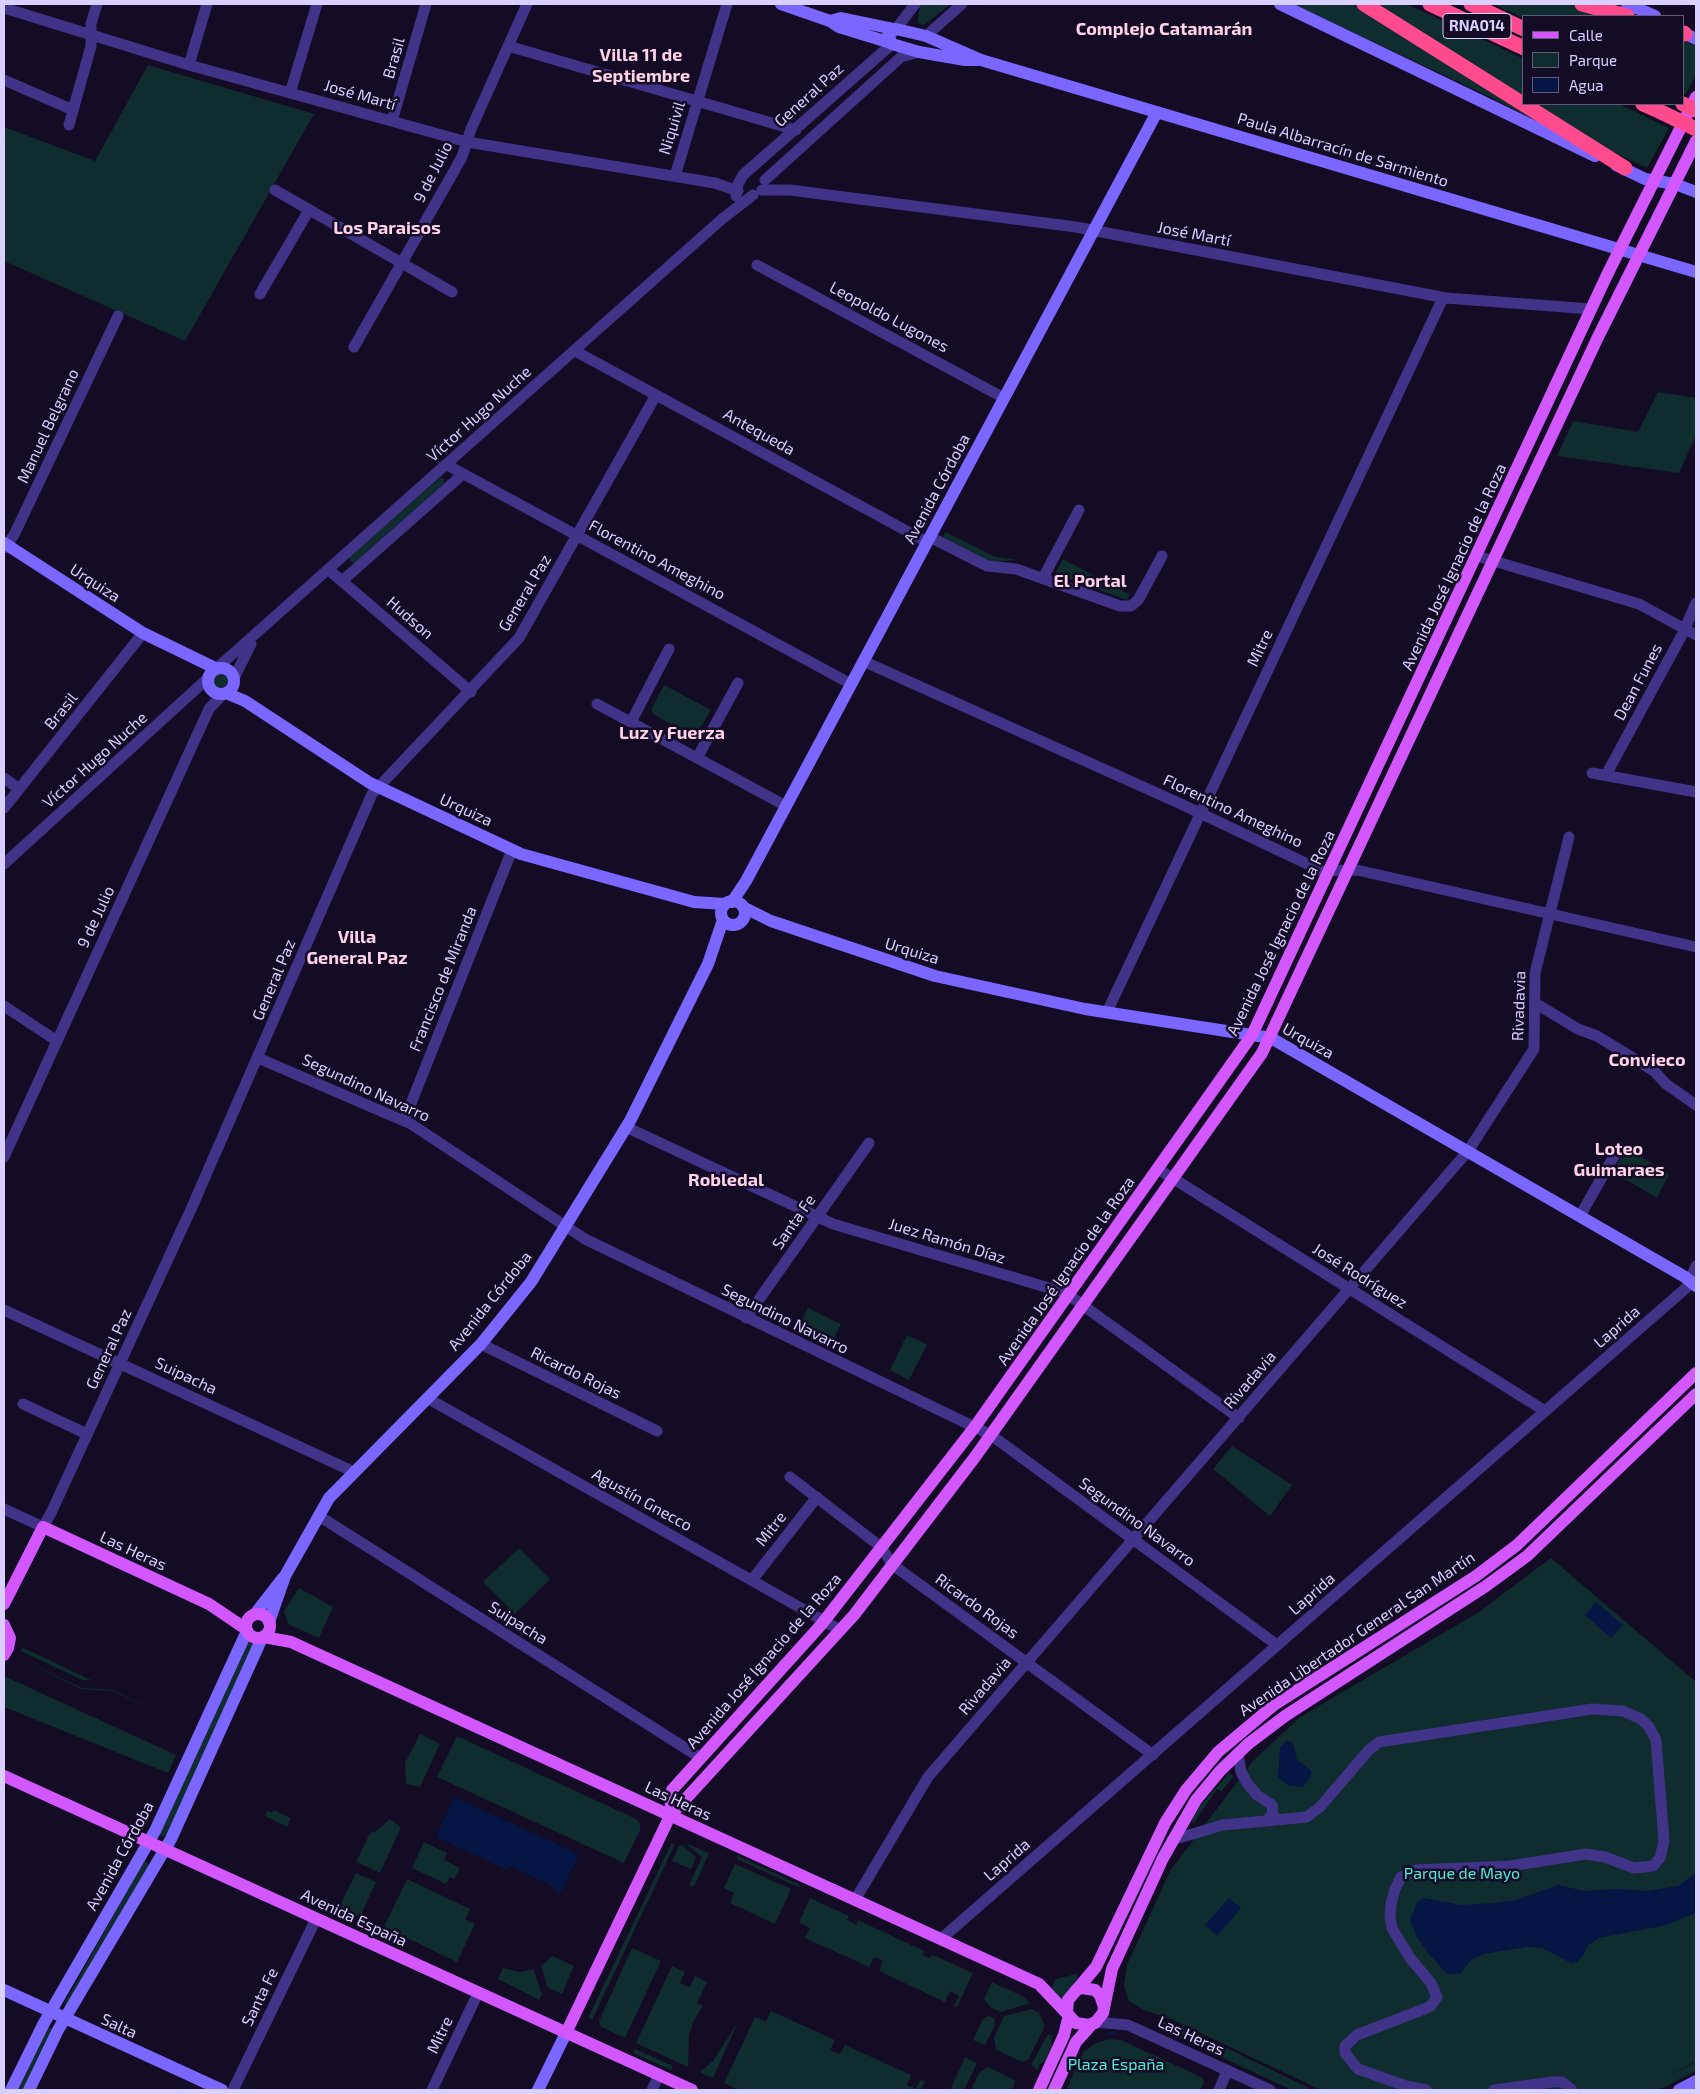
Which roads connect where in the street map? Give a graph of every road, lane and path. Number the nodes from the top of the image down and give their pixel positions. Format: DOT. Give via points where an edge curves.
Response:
graph roads {
  1 [pos="97,4"];
  2 [pos="207,4"];
  3 [pos="317,4"];
  4 [pos="426,4"];
  5 [pos="527,4"];
  6 [pos="726,4"];
  7 [pos="781,4"];
  8 [pos="915,4"];
  9 [pos="962,4"];
  10 [pos="1280,4"];
  11 [pos="1364,4"];
  12 [pos="1430,4"];
  13 [pos="1470,4"];
  14 [pos="1582,4"];
  15 [pos="1627,4"];
  16 [pos="4,8"];
  17 [pos="1623,15"];
  18 [pos="1653,15"];
  19 [pos="830,21"];
  20 [pos="1522,28"];
  21 [pos="896,29"];
  22 [pos="91,34"];
  23 [pos="927,37"];
  24 [pos="508,46"];
  25 [pos="1522,47"];
  26 [pos="897,48"];
  27 [pos="921,52"];
  28 [pos="981,60"];
  29 [pos="189,65"];
  30 [pos="4,80"];
  31 [pos="290,93"];
  32 [pos="1696,97"];
  33 [pos="697,101"];
  34 [pos="1522,103"];
  35 [pos="1525,105"];
  36 [pos="1645,105"];
  37 [pos="73,110"];
  38 [pos="1157,112"];
  39 [pos="392,121"];
  40 [pos="69,125"];
  41 [pos="1696,129"];
  42 [pos="796,130"];
  43 [pos="1696,141"];
  44 [pos="467,142"];
  45 [pos="1625,168"];
  46 [pos="749,172"];
  47 [pos="675,176"];
  48 [pos="1654,180"];
  49 [pos="1675,184"];
  50 [pos="761,186"];
  51 [pos="738,188"];
  52 [pos="275,190"];
  53 [pos="1696,192"];
  54 [pos="309,210"];
  55 [pos="722,219"];
  56 [pos="1094,231"];
  57 [pos="1620,249"];
  58 [pos="1639,255"];
  59 [pos="402,263"];
  60 [pos="757,265"];
  61 [pos="1696,272"];
  62 [pos="452,292"];
  63 [pos="260,294"];
  64 [pos="1443,298"];
  65 [pos="1591,309"];
  66 [pos="118,316"];
  67 [pos="354,347"];
  68 [pos="575,351"];
  69 [pos="656,395"];
  70 [pos="1004,398"];
  71 [pos="447,465"];
  72 [pos="463,474"];
  73 [pos="1079,510"];
  74 [pos="577,535"];
  75 [pos="928,540"];
  76 [pos="5,546"];
  77 [pos="1162,556"];
  78 [pos="1477,556"];
  79 [pos="1493,561"];
  80 [pos="329,570"];
  81 [pos="1043,578"];
  82 [pos="342,581"];
  83 [pos="1696,603"];
  84 [pos="1684,629"];
  85 [pos="144,633"];
  86 [pos="257,634"];
  87 [pos="1696,635"];
  88 [pos="669,649"];
  89 [pos="864,661"];
  90 [pos="212,674"];
  91 [pos="234,680"];
  92 [pos="738,683"];
  93 [pos="851,684"];
  94 [pos="470,692"];
  95 [pos="225,693"];
  96 [pos="245,701"];
  97 [pos="597,704"];
  98 [pos="630,722"];
  99 [pos="697,758"];
  100 [pos="1592,773"];
  101 [pos="1606,775"];
  102 [pos="4,778"];
  103 [pos="379,786"];
  104 [pos="19,789"];
  105 [pos="1696,792"];
  106 [pos="786,806"];
  107 [pos="4,808"];
  108 [pos="1200,813"];
  109 [pos="1569,837"];
  110 [pos="512,850"];
  111 [pos="4,864"];
  112 [pos="1329,870"];
  113 [pos="1348,870"];
  114 [pos="694,902"];
  115 [pos="735,905"];
  116 [pos="1550,914"];
  117 [pos="730,921"];
  118 [pos="771,921"];
  119 [pos="1696,947"];
  120 [pos="1535,1003"];
  121 [pos="4,1006"];
  122 [pos="1107,1012"];
  123 [pos="1252,1035"];
  124 [pos="1270,1037"];
  125 [pos="57,1041"];
  126 [pos="258,1058"];
  127 [pos="1696,1105"];
  128 [pos="1224,1107"];
  129 [pos="404,1121"];
  130 [pos="626,1127"];
  131 [pos="869,1144"];
  132 [pos="1618,1147"];
  133 [pos="1468,1151"];
  134 [pos="4,1157"];
  135 [pos="1158,1169"];
  136 [pos="1173,1178"];
  137 [pos="1580,1216"];
  138 [pos="817,1217"];
  139 [pos="566,1226"];
  140 [pos="1696,1266"];
  141 [pos="1693,1283"];
  142 [pos="1350,1289"];
  143 [pos="1069,1296"];
  144 [pos="1083,1305"];
  145 [pos="4,1310"];
  146 [pos="746,1318"];
  147 [pos="481,1344"];
  148 [pos="1044,1360"];
  149 [pos="120,1364"];
  150 [pos="1017,1368"];
  151 [pos="1696,1374"];
  152 [pos="1696,1394"];
  153 [pos="428,1398"];
  154 [pos="23,1404"];
  155 [pos="1545,1411"];
  156 [pos="1239,1418"];
  157 [pos="974,1428"];
  158 [pos="657,1432"];
  159 [pos="88,1434"];
  160 [pos="991,1435"];
  161 [pos="354,1472"];
  162 [pos="790,1477"];
  163 [pos="817,1497"];
  164 [pos="4,1509"];
  165 [pos="319,1516"];
  166 [pos="43,1527"];
  167 [pos="1133,1540"];
  168 [pos="881,1547"];
  169 [pos="892,1565"];
  170 [pos="285,1576"];
  171 [pos="752,1580"];
  172 [pos="6,1601"];
  173 [pos="255,1614"];
  174 [pos="854,1615"];
  175 [pos="825,1621"];
  176 [pos="270,1622"];
  177 [pos="5,1626"];
  178 [pos="246,1630"];
  179 [pos="840,1630"];
  180 [pos="263,1637"];
  181 [pos="1277,1645"];
  182 [pos="4,1655"];
  183 [pos="1027,1663"];
  184 [pos="1238,1753"];
  185 [pos="1152,1755"];
  186 [pos="701,1758"];
  187 [pos="4,1776"];
  188 [pos="670,1816"];
  189 [pos="1266,1821"];
  190 [pos="1172,1840"];
  191 [pos="149,1842"];
  192 [pos="165,1850"];
  193 [pos="855,1900"];
  194 [pos="316,1919"];
  195 [pos="941,1940"];
  196 [pos="4,1990"];
  197 [pos="1076,1990"];
  198 [pos="478,1993"];
  199 [pos="1104,2006"];
  200 [pos="50,2012"];
  201 [pos="1068,2014"];
  202 [pos="65,2019"];
  203 [pos="1094,2023"];
  204 [pos="566,2033"];
  205 [pos="1227,2071"];
  206 [pos="659,2075"];
  207 [pos="1696,2081"];
  208 [pos="11,2090"];
  209 [pos="29,2090"];
  210 [pos="222,2090"];
  211 [pos="234,2090"];
  212 [pos="432,2090"];
  213 [pos="538,2090"];
  214 [pos="652,2090"];
  215 [pos="692,2090"];
  216 [pos="1039,2090"];
  217 [pos="1054,2090"];
  218 [pos="1219,2090"];
  219 [pos="1270,2090"];
  220 [pos="1426,2090"];
  221 [pos="1494,2090"];
  222 [pos="1572,2090"];
  223 [pos="1679,2090"];
  1 -- 22 [label="street"];
  2 -- 29 [label="street"];
  3 -- 31 [label="street"];
  4 -- 39 [label="street, Brasil"];
  5 -- 24 [label="street, 9 de Julio"];
  6 -- 33 [label="street, Niquivil"];
  7 -- 19 [label="main road"];
  8 -- 21 [label="street"];
  9 -- 23 [label="street"];
  10 -- 45 [label="main road"];
  11 -- 34 [label="highway"];
  12 -- 25 [label="highway, RNA014"];
  13 -- 20 [label="highway, RNA014"];
  14 -- 17 [label="highway"];
  15 -- 18 [label="main road"];
  16 -- 22 [label="street, José Martí"];
  19 -- 21 [label="main road" via="841,18"];
  19 -- 26 [label="main road" via="838,27"];
  21 -- 23 [label="main road, Paula Albarracín de Sarmiento"];
  21 -- 26 [label="main road" via="888,35"];
  22 -- 29 [label="street, José Martí"];
  22 -- 37 [label="street" via="91,46"];
  23 -- 27 [label="main road" via="930,48"];
  23 -- 28 [label="main road, Paula Albarracín de Sarmiento"];
  24 -- 33 [label="street"];
  24 -- 44 [label="street, 9 de Julio"];
  26 -- 27 [label="main road, Paula Albarracín de Sarmiento"];
  26 -- 42 [label="street, General Paz"];
  26 -- 50 [label="street, Víctor Hugo Nuche"];
  27 -- 28 [label="main road, Paula Albarracín de Sarmiento"];
  28 -- 38 [label="main road, Paula Albarracín de Sarmiento"];
  29 -- 31 [label="street, José Martí"];
  30 -- 37 [label="street"];
  31 -- 39 [label="street, José Martí"];
  32 -- 48 [label="main road, Avenida José Ignacio de la Roza"];
  33 -- 42 [label="street"];
  33 -- 47 [label="street, Niquivil"];
  35 -- 45 [label="highway"];
  36 -- 41 [label="highway, bridge"];
  37 -- 40 [label="street"];
  38 -- 56 [label="main road, Avenida Córdoba"];
  38 -- 57 [label="main road, Paula Albarracín de Sarmiento"];
  39 -- 44 [label="street, José Martí"];
  42 -- 46 [label="street, General Paz"];
  43 -- 49 [label="main road, Avenida José Ignacio de la Roza"];
  44 -- 47 [label="street, José Martí"];
  44 -- 59 [label="street, 9 de Julio" via="462,157"];
  45 -- 48 [label="main road" via="1645,179"];
  46 -- 50 [label="street" via="759,174"];
  46 -- 51 [label="street, General Paz"];
  47 -- 51 [label="street, José Martí"];
  48 -- 49 [label="main road"];
  48 -- 57 [label="main road, Avenida José Ignacio de la Roza"];
  49 -- 53 [label="main road"];
  49 -- 58 [label="main road, Avenida José Ignacio de la Roza"];
  50 -- 51 [label="street, José Martí" via="746,195"];
  50 -- 55 [label="street, Víctor Hugo Nuche"];
  50 -- 56 [label="street, José Martí"];
  51 -- 55 [label="street, Víctor Hugo Nuche"];
  52 -- 54 [label="street"];
  54 -- 59 [label="street"];
  54 -- 63 [label="street"];
  55 -- 68 [label="street, Víctor Hugo Nuche"];
  56 -- 64 [label="street, José Martí"];
  56 -- 70 [label="main road, Avenida Córdoba"];
  57 -- 58 [label="main road, Paula Albarracín de Sarmiento"];
  57 -- 65 [label="main road, Avenida José Ignacio de la Roza"];
  58 -- 61 [label="main road, Paula Albarracín de Sarmiento"];
  58 -- 79 [label="main road, Avenida José Ignacio de la Roza"];
  59 -- 62 [label="street"];
  59 -- 67 [label="street, 9 de Julio"];
  60 -- 70 [label="street, Leopoldo Lugones"];
  64 -- 65 [label="street, José Martí"];
  64 -- 108 [label="street, Mitre"];
  65 -- 78 [label="main road, Avenida José Ignacio de la Roza"];
  66 -- 76 [label="street, Manuel Belgrano" via="14,535"];
  68 -- 69 [label="street, Antequeda"];
  68 -- 71 [label="street, Víctor Hugo Nuche"];
  69 -- 74 [label="street, General Paz"];
  69 -- 75 [label="street, Antequeda"];
  70 -- 75 [label="main road, Avenida Córdoba"];
  71 -- 72 [label="street, Florentino Ameghino"];
  71 -- 80 [label="street, Víctor Hugo Nuche"];
  72 -- 74 [label="street, Florentino Ameghino"];
  72 -- 82 [label="street, Víctor Hugo Nuche"];
  73 -- 81 [label="street"];
  74 -- 93 [label="street, Florentino Ameghino"];
  74 -- 94 [label="street, General Paz" via="519,638"];
  75 -- 81 [label="street, Antequeda" via="987,566 1016,569"];
  75 -- 89 [label="main road, Avenida Córdoba"];
  76 -- 85 [label="main road, Urquiza"];
  77 -- 81 [label="street, Antequeda" via="1138,600 1131,606 1120,606"];
  78 -- 79 [label="street"];
  78 -- 112 [label="main road, Avenida José Ignacio de la Roza"];
  79 -- 84 [label="street" via="1639,604"];
  79 -- 113 [label="main road, Avenida José Ignacio de la Roza"];
  80 -- 82 [label="street, Hudson"];
  80 -- 86 [label="street, Víctor Hugo Nuche"];
  82 -- 94 [label="street, Hudson"];
  83 -- 84 [label="street, Dean Funes"];
  84 -- 87 [label="street"];
  84 -- 101 [label="street, Dean Funes"];
  85 -- 90 [label="main road, Urquiza"];
  85 -- 104 [label="street, Brasil"];
  86 -- 90 [label="street, Víctor Hugo Nuche"];
  86 -- 91 [label="street, Víctor Hugo Nuche"];
  88 -- 98 [label="street"];
  89 -- 93 [label="main road, Avenida Córdoba"];
  89 -- 108 [label="street, Florentino Ameghino"];
  90 -- 91 [label="main road" via="229,670"];
  90 -- 95 [label="main road" via="210,689"];
  90 -- 111 [label="street, Víctor Hugo Nuche"];
  91 -- 95 [label="main road" via="232,688"];
  91 -- 96 [label="main road, Urquiza"];
  92 -- 99 [label="street"];
  93 -- 106 [label="main road, Avenida Córdoba"];
  94 -- 103 [label="street, General Paz"];
  95 -- 96 [label="main road, Urquiza"];
  95 -- 125 [label="street, 9 de Julio" via="209,709"];
  96 -- 103 [label="main road, Urquiza"];
  97 -- 98 [label="street"];
  98 -- 99 [label="street"];
  99 -- 106 [label="street"];
  100 -- 101 [label="street"];
  101 -- 105 [label="street"];
  102 -- 104 [label="street"];
  103 -- 110 [label="main road, Urquiza"];
  103 -- 126 [label="street, General Paz" via="372,794"];
  104 -- 107 [label="street, Brasil"];
  106 -- 115 [label="main road, Avenida Córdoba"];
  108 -- 112 [label="street, Florentino Ameghino" via="1322,871"];
  108 -- 122 [label="street, Mitre"];
  109 -- 116 [label="street, Rivadavia"];
  110 -- 114 [label="main road, Urquiza"];
  110 -- 129 [label="street, Francisco de Miranda"];
  112 -- 113 [label="street, Florentino Ameghino"];
  112 -- 123 [label="main road, Avenida José Ignacio de la Roza"];
  113 -- 116 [label="street, Florentino Ameghino"];
  113 -- 124 [label="main road, Avenida José Ignacio de la Roza"];
  114 -- 115 [label="main road, Urquiza"];
  114 -- 117 [label="main road, Urquiza"];
  115 -- 117 [label="main road" via="722,909"];
  115 -- 117 [label="main road" via="744,916"];
  115 -- 118 [label="main road, Urquiza"];
  116 -- 119 [label="street, Florentino Ameghino"];
  116 -- 120 [label="street, Rivadavia" via="1535,973"];
  117 -- 118 [label="main road, Urquiza"];
  117 -- 130 [label="main road, Avenida Córdoba"];
  118 -- 122 [label="main road, Urquiza" via="923,973"];
  120 -- 127 [label="street" via="1654,1071 1666,1084"];
  120 -- 133 [label="street, Rivadavia" via="1536,1043 1533,1054"];
  121 -- 125 [label="street"];
  122 -- 123 [label="main road, Urquiza"];
  123 -- 124 [label="main road, Urquiza"];
  123 -- 128 [label="main road" via="1245,1062 1228,1087"];
  123 -- 135 [label="main road, Avenida José Ignacio de la Roza"];
  124 -- 128 [label="main road, Avenida José Ignacio de la Roza"];
  124 -- 133 [label="main road, Urquiza"];
  125 -- 134 [label="street, 9 de Julio"];
  126 -- 129 [label="street, Segundino Navarro"];
  126 -- 149 [label="street, General Paz"];
  128 -- 136 [label="main road, Avenida José Ignacio de la Roza"];
  129 -- 139 [label="street, Segundino Navarro"];
  130 -- 138 [label="street, Juez Ramón Díaz"];
  130 -- 139 [label="main road, Avenida Córdoba"];
  131 -- 138 [label="street, Santa Fe"];
  132 -- 137 [label="street"];
  133 -- 137 [label="main road, Urquiza"];
  133 -- 142 [label="street, Rivadavia"];
  135 -- 136 [label="street, José Rodríguez"];
  135 -- 143 [label="main road, Avenida José Ignacio de la Roza"];
  136 -- 142 [label="street, José Rodríguez"];
  136 -- 144 [label="main road, Avenida José Ignacio de la Roza"];
  137 -- 141 [label="main road, Urquiza"];
  138 -- 143 [label="street, Juez Ramón Díaz"];
  138 -- 146 [label="street, Santa Fe"];
  139 -- 146 [label="street, Segundino Navarro" via="585,1239"];
  139 -- 147 [label="main road, Avenida Córdoba" via="531,1282"];
  140 -- 141 [label="street, Laprida"];
  141 -- 155 [label="street, Laprida"];
  142 -- 155 [label="street, José Rodríguez"];
  142 -- 156 [label="street, Rivadavia"];
  143 -- 144 [label="street, Juez Ramón Díaz"];
  143 -- 148 [label="main road" via="1065,1317 1051,1339"];
  143 -- 150 [label="main road, Avenida José Ignacio de la Roza"];
  144 -- 148 [label="main road, Avenida José Ignacio de la Roza"];
  144 -- 156 [label="street, Juez Ramón Díaz"];
  145 -- 149 [label="street, Suipacha"];
  146 -- 157 [label="street, Segundino Navarro"];
  147 -- 153 [label="main road, Avenida Córdoba"];
  147 -- 158 [label="street, Ricardo Rojas"];
  148 -- 160 [label="main road, Avenida José Ignacio de la Roza"];
  149 -- 159 [label="street, General Paz"];
  149 -- 161 [label="street, Suipacha"];
  150 -- 157 [label="main road, Avenida José Ignacio de la Roza"];
  150 -- 160 [label="main road" via="1009,1393 994,1416"];
  151 -- 197 [label="main road, Avenida Libertador General San Martín" via="1517,1545 1476,1576 1274,1705 1218,1752 1192,1781 1169,1817 1096,1967"];
  152 -- 184 [label="main road, Avenida Libertador General San Martín" via="1527,1556 1285,1716"];
  153 -- 161 [label="main road, Avenida Córdoba"];
  153 -- 171 [label="street, Agustín Gnecco"];
  154 -- 159 [label="street"];
  155 -- 181 [label="street, Laprida"];
  156 -- 167 [label="street, Rivadavia"];
  157 -- 160 [label="street, Segundino Navarro"];
  157 -- 168 [label="main road, Avenida José Ignacio de la Roza"];
  159 -- 166 [label="street, General Paz"];
  160 -- 167 [label="street, Segundino Navarro"];
  160 -- 169 [label="main road, Avenida José Ignacio de la Roza"];
  161 -- 165 [label="main road, Avenida Córdoba" via="329,1498"];
  162 -- 163 [label="street, Ricardo Rojas"];
  163 -- 168 [label="street, Ricardo Rojas"];
  163 -- 171 [label="street, Mitre"];
  164 -- 166 [label="street, Las Heras"];
  165 -- 170 [label="main road, Avenida Córdoba"];
  165 -- 186 [label="street, Suipacha"];
  166 -- 172 [label="main road, General Paz"];
  166 -- 178 [label="main road, Las Heras" via="209,1604"];
  167 -- 181 [label="street, Segundino Navarro"];
  167 -- 183 [label="street, Rivadavia"];
  168 -- 169 [label="street, Ricardo Rojas"];
  168 -- 174 [label="main road" via="878,1570"];
  168 -- 175 [label="main road, Avenida José Ignacio de la Roza"];
  169 -- 174 [label="main road, Avenida José Ignacio de la Roza"];
  169 -- 183 [label="street, Ricardo Rojas"];
  170 -- 173 [label="main road, Avenida Córdoba"];
  170 -- 176 [label="main road, Avenida Córdoba"];
  171 -- 175 [label="street, Agustín Gnecco"];
  172 -- 177 [label="main road, General Paz"];
  173 -- 176 [label="main road" via="264,1615"];
  173 -- 178 [label="main road" via="247,1621"];
  174 -- 179 [label="main road, Avenida José Ignacio de la Roza"];
  175 -- 179 [label="street, Agustín Gnecco"];
  175 -- 186 [label="main road, Avenida José Ignacio de la Roza"];
  176 -- 180 [label="main road" via="269,1632"];
  177 -- 182 [label="main road, General Paz" via="10,1643"];
  178 -- 180 [label="main road" via="252,1637"];
  178 -- 191 [label="main road, Avenida Córdoba"];
  179 -- 188 [label="main road, Avenida José Ignacio de la Roza"];
  180 -- 188 [label="main road, Las Heras" via="291,1642"];
  180 -- 192 [label="main road"];
  181 -- 185 [label="street, Laprida"];
  183 -- 185 [label="street, Ricardo Rojas"];
  183 -- 193 [label="street, Rivadavia" via="928,1777"];
  184 -- 189 [label="street" via="1246,1783 1272,1805 1273,1814"];
  184 -- 190 [label="main road, Avenida Libertador General San Martín" via="1196,1800"];
  185 -- 195 [label="street, Laprida"];
  186 -- 188 [label="main road, Avenida José Ignacio de la Roza" via="672,1790"];
  187 -- 191 [label="main road, Avenida España"];
  188 -- 193 [label="main road, Las Heras"];
  188 -- 204 [label="main road, Avenida José Ignacio de la Roza"];
  189 -- 190 [label="street" via="1223,1826"];
  189 -- 220 [label="street" via="1299,1819 1314,1813 1379,1742 1599,1709 1634,1714 1653,1733 1664,1841 1660,1858 1653,1866 1634,1868 1586,1854 1510,1866 1416,1870 1401,1877 1391,1904 1392,1928 1410,1958 1431,1983 1437,1997 1431,2006 1357,2035 1345,2046 1344,2053 1358,2069"];
  190 -- 199 [label="main road, Avenida Libertador General San Martín" via="1112,1969"];
  191 -- 192 [label="main road, Avenida España"];
  191 -- 200 [label="main road, Avenida Córdoba"];
  192 -- 194 [label="main road, Avenida España"];
  192 -- 202 [label="main road"];
  193 -- 195 [label="main road, Las Heras"];
  194 -- 198 [label="main road, Avenida España"];
  194 -- 211 [label="street, Santa Fe"];
  195 -- 201 [label="main road, Las Heras" via="1039,1984"];
  196 -- 200 [label="main road, Salta"];
  197 -- 199 [label="main road" via="1095,1990"];
  197 -- 201 [label="main road" via="1068,2000"];
  198 -- 204 [label="main road, Avenida España"];
  198 -- 212 [label="street, Mitre"];
  199 -- 203 [label="main road" via="1103,2013"];
  200 -- 202 [label="main road, Salta"];
  200 -- 208 [label="main road, Avenida Córdoba"];
  201 -- 203 [label="main road" via="1076,2023"];
  201 -- 216 [label="main road" via="1064,2035"];
  202 -- 209 [label="main road"];
  202 -- 210 [label="main road, Salta"];
  203 -- 205 [label="street, Las Heras" via="1128,2025"];
  203 -- 217 [label="main road" via="1076,2042"];
  204 -- 206 [label="main road, Avenida España"];
  204 -- 213 [label="main road, Avenida José Ignacio de la Roza"];
  205 -- 218 [label="street"];
  205 -- 219 [label="street, Las Heras"];
  206 -- 214 [label="street"];
  206 -- 215 [label="main road, Avenida España"];
  207 -- 223 [label="main road"];
  221 -- 222 [label="street" via="1553,2082 1562,2082"];
}
